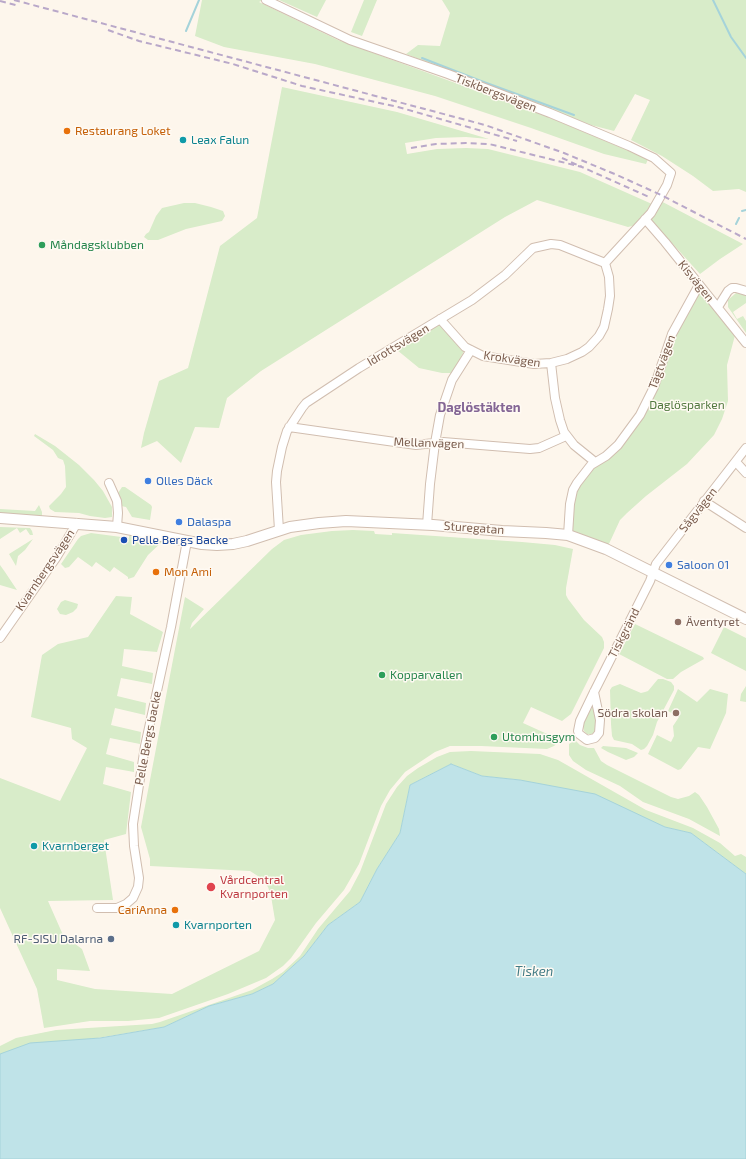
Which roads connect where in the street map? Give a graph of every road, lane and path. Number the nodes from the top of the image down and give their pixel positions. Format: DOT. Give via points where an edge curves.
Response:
graph roads {
  1 [pos="266,0"];
  2 [pos="645,219"];
  3 [pos="605,263"];
  4 [pos="699,285"];
  5 [pos="746,291"];
  6 [pos="718,307"];
  7 [pos="440,319"];
  8 [pos="746,343"];
  9 [pos="470,350"];
  10 [pos="550,363"];
  11 [pos="289,427"];
  12 [pos="566,436"];
  13 [pos="435,443"];
  14 [pos="746,448"];
  15 [pos="595,462"];
  16 [pos="736,462"];
  17 [pos="746,473"];
  18 [pos="109,483"];
  19 [pos="704,501"];
  20 [pos="0,518"];
  21 [pos="77,523"];
  22 [pos="427,525"];
  23 [pos="117,526"];
  24 [pos="746,528"];
  25 [pos="279,530"];
  26 [pos="568,535"];
  27 [pos="187,541"];
  28 [pos="652,573"];
  29 [pos="746,619"];
  30 [pos="0,638"];
  31 [pos="594,692"];
  32 [pos="97,908"];
  1 -- 2 [label="street, Tiskbergsvägen" via="350,40 522,102 654,158 671,173 658,202"];
  2 -- 3 [label="street"];
  2 -- 4 [label="street, Kisvägen"];
  3 -- 7 [label="street, Idrottsvägen" via="560,245 535,247 479,295"];
  3 -- 10 [label="street, Krokvägen" via="610,300 599,336 582,352"];
  4 -- 6 [label="street, Kisvägen"];
  4 -- 15 [label="street, Tägtvägen" via="672,334 654,387 640,415 618,445"];
  5 -- 6 [label="street" via="732,288"];
  6 -- 8 [label="street, Kisvägen"];
  7 -- 9 [label="street, Krokvägen"];
  7 -- 11 [label="street, Idrottsvägen" via="306,403"];
  9 -- 10 [label="street, Krokvägen" via="498,359 534,364"];
  9 -- 13 [label="street" via="446,395"];
  10 -- 12 [label="street" via="558,412"];
  11 -- 13 [label="street, Mellanvägen" via="404,444"];
  11 -- 25 [label="street, Idrottsvägen" via="277,471"];
  12 -- 13 [label="street, Mellanvägen" via="534,449"];
  12 -- 15 [label="street"];
  13 -- 22 [label="street"];
  14 -- 16 [label="street, Sågvägen"];
  15 -- 26 [label="street, Tägtvägen" via="586,469 573,490 568,516"];
  16 -- 17 [label="street"];
  16 -- 19 [label="street, Sågvägen"];
  18 -- 23 [label="street" via="117,501"];
  19 -- 24 [label="street"];
  19 -- 28 [label="street, Sågvägen" via="656,564"];
  20 -- 21 [label="street"];
  21 -- 23 [label="street"];
  21 -- 30 [label="street, Kvarnbergsvägen" via="54,561"];
  22 -- 25 [label="street, Sturegatan" via="346,521"];
  22 -- 26 [label="street, Sturegatan"];
  23 -- 27 [label="street, Sturegatan"];
  25 -- 27 [label="street, Sturegatan" via="233,544 210,545"];
  26 -- 28 [label="street, Sturegatan" via="606,549"];
  27 -- 32 [label="street, Pelle Bergs backe" via="145,746 133,824 138,887 126,904 117,908"];
  28 -- 29 [label="street, Sturegatan"];
  28 -- 31 [label="street, Tiskgränd"];
  31 -- 31 [label="street, Tiskgränd" via="600,734 587,740 579,734 578,726"];
}
